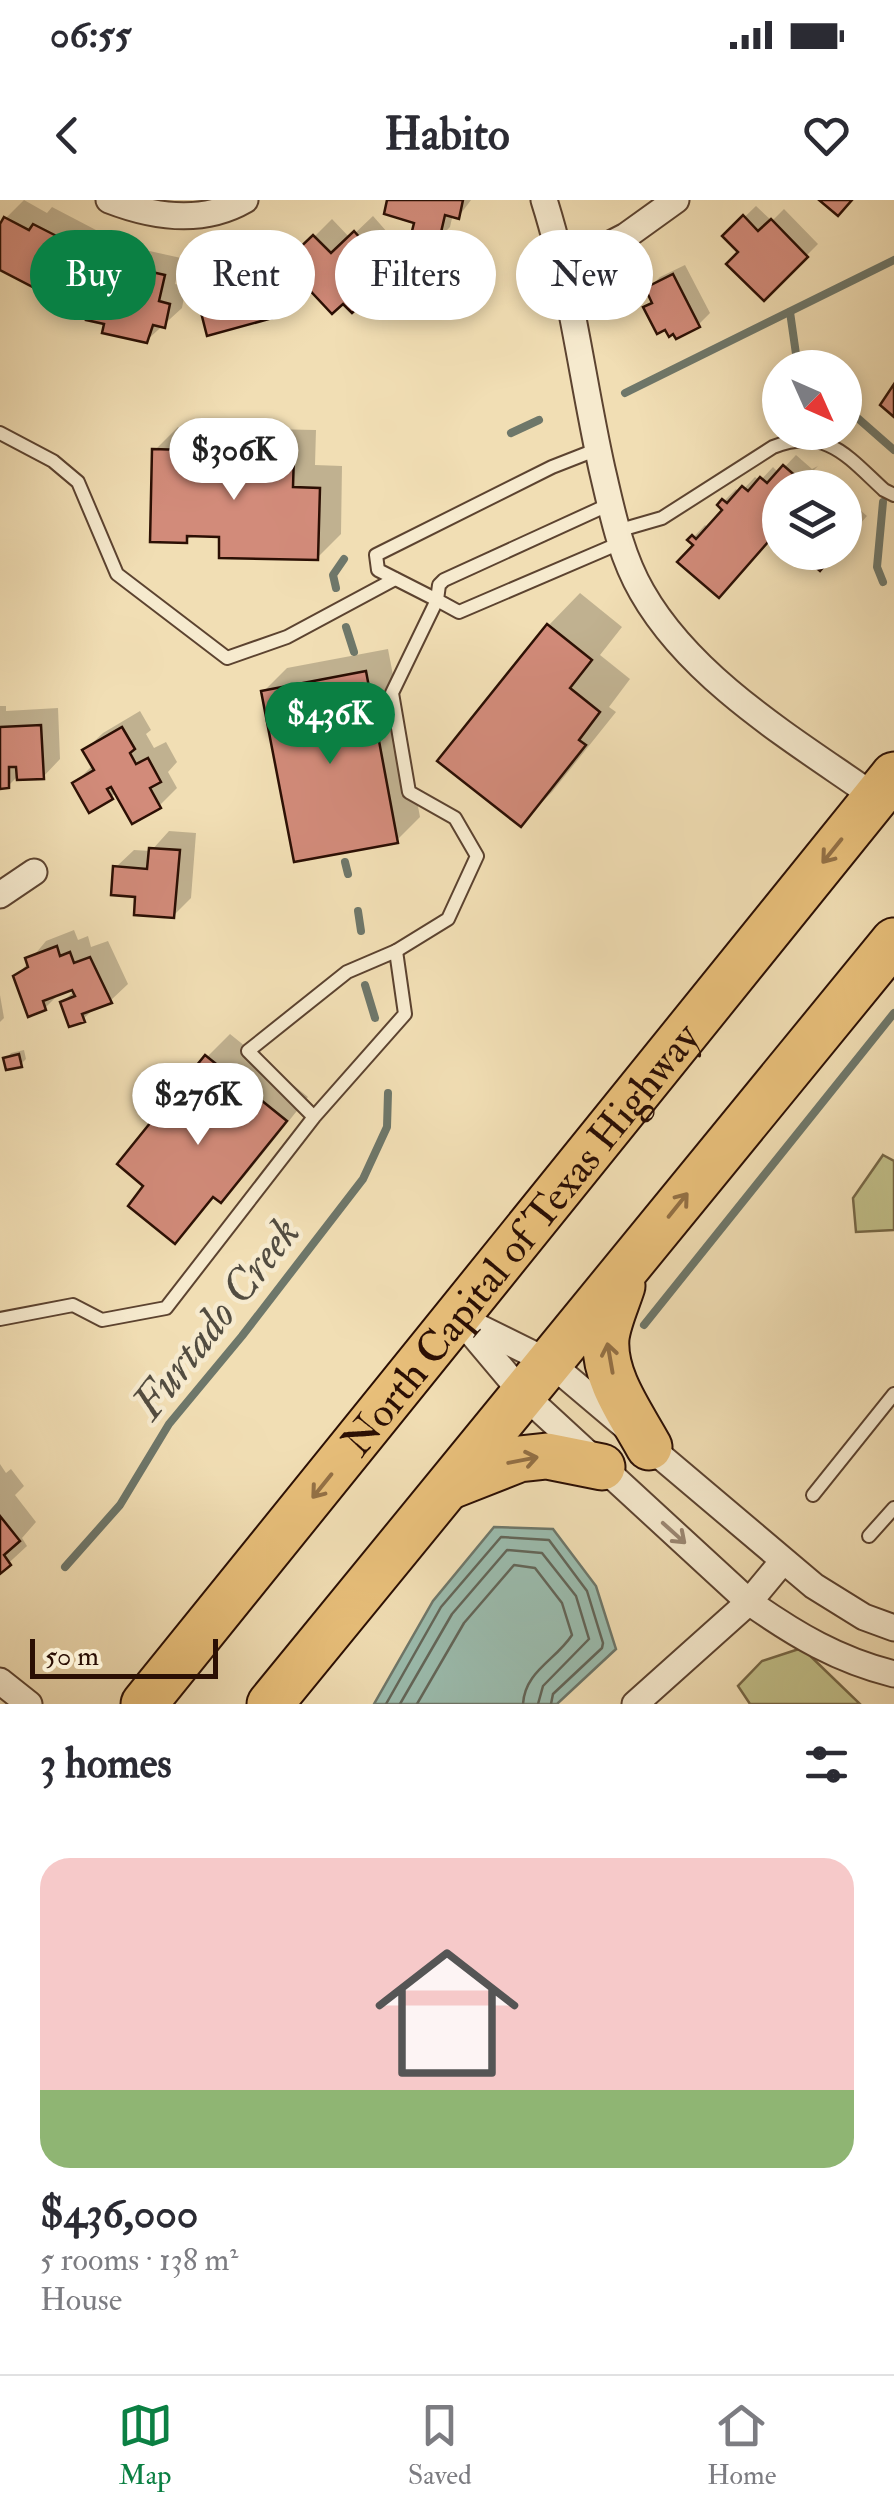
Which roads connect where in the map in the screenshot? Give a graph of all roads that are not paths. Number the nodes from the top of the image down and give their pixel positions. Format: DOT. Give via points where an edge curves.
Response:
graph roads {
  1 [pos="110,200"];
  2 [pos="245,200"];
  3 [pos="544,200"];
  4 [pos="676,200"];
  5 [pos="553,230"];
  6 [pos="634,230"];
  7 [pos="574,320"];
  8 [pos="0,432"];
  9 [pos="598,449"];
  10 [pos="894,494"];
  11 [pos="610,504"];
  12 [pos="618,537"];
  13 [pos="395,579"];
  14 [pos="438,600"];
  15 [pos="884,786"];
  16 [pos="34,872"];
  17 [pos="0,895"];
  18 [pos="894,941"];
  19 [pos="396,951"];
  20 [pos="314,1117"];
  21 [pos="630,1263"];
  22 [pos="458,1318"];
  23 [pos="0,1319"];
  24 [pos="536,1378"];
  25 [pos="894,1394"];
  26 [pos="882,1409"];
  27 [pos="894,1420"];
  28 [pos="648,1446"];
  29 [pos="602,1467"];
  30 [pos="447,1488"];
  31 [pos="812,1495"];
  32 [pos="894,1508"];
  33 [pos="869,1536"];
  34 [pos="783,1561"];
  35 [pos="749,1602"];
  36 [pos="894,1628"];
  37 [pos="894,1674"];
  38 [pos="0,1681"];
  39 [pos="28,1704"];
  40 [pos="144,1704"];
  41 [pos="270,1704"];
  42 [pos="635,1704"];
  1 -- 2 [label="street" via="144,213 188,217"];
  3 -- 5 [label="street"];
  4 -- 6 [label="street"];
  7 -- 9 [label="street"];
  8 -- 13 [label="lane" via="78,482 117,574 226,658 287,637"];
  9 -- 11 [label="street"];
  9 -- 13 [label="lane" via="376,555 378,570"];
  10 -- 12 [label="lane" via="830,444 792,439 662,518"];
  11 -- 12 [label="street"];
  11 -- 14 [label="lane" via="444,580"];
  12 -- 14 [label="lane" via="460,612"];
  12 -- 15 [label="street" via="642,593 674,637 741,702"];
  13 -- 14 [label="lane"];
  14 -- 19 [label="lane" via="392,692 408,792 454,818 477,856 448,919"];
  15 -- 22 [label="highway, North Capital of Texas Highway, one-way"];
  16 -- 17 [label="street"];
  21 -- 18 [label="highway, one-way"];
  19 -- 20 [label="lane" via="405,1014"];
  19 -- 20 [label="lane" via="347,972 248,1051"];
  20 -- 23 [label="lane" via="166,1308 102,1320 73,1305"];
  21 -- 24 [label="highway"];
  28 -- 21 [label="highway, one-way" via="607,1357 606,1336"];
  22 -- 24 [label="street"];
  22 -- 24 [label="street"];
  22 -- 40 [label="highway, North Capital of Texas Highway, one-way"];
  24 -- 28 [label="street"];
  24 -- 29 [label="street"];
  24 -- 30 [label="highway"];
  25 -- 26 [label="lane"];
  26 -- 27 [label="lane"];
  26 -- 31 [label="lane"];
  28 -- 34 [label="street"];
  30 -- 29 [label="highway, one-way" via="519,1459 547,1456"];
  29 -- 35 [label="street, one-way"];
  30 -- 41 [label="highway"];
  32 -- 33 [label="lane"];
  34 -- 35 [label="street"];
  34 -- 36 [label="street" via="864,1617"];
  35 -- 37 [label="street" via="852,1664"];
  35 -- 42 [label="street"];
  38 -- 39 [label="street"];
}
